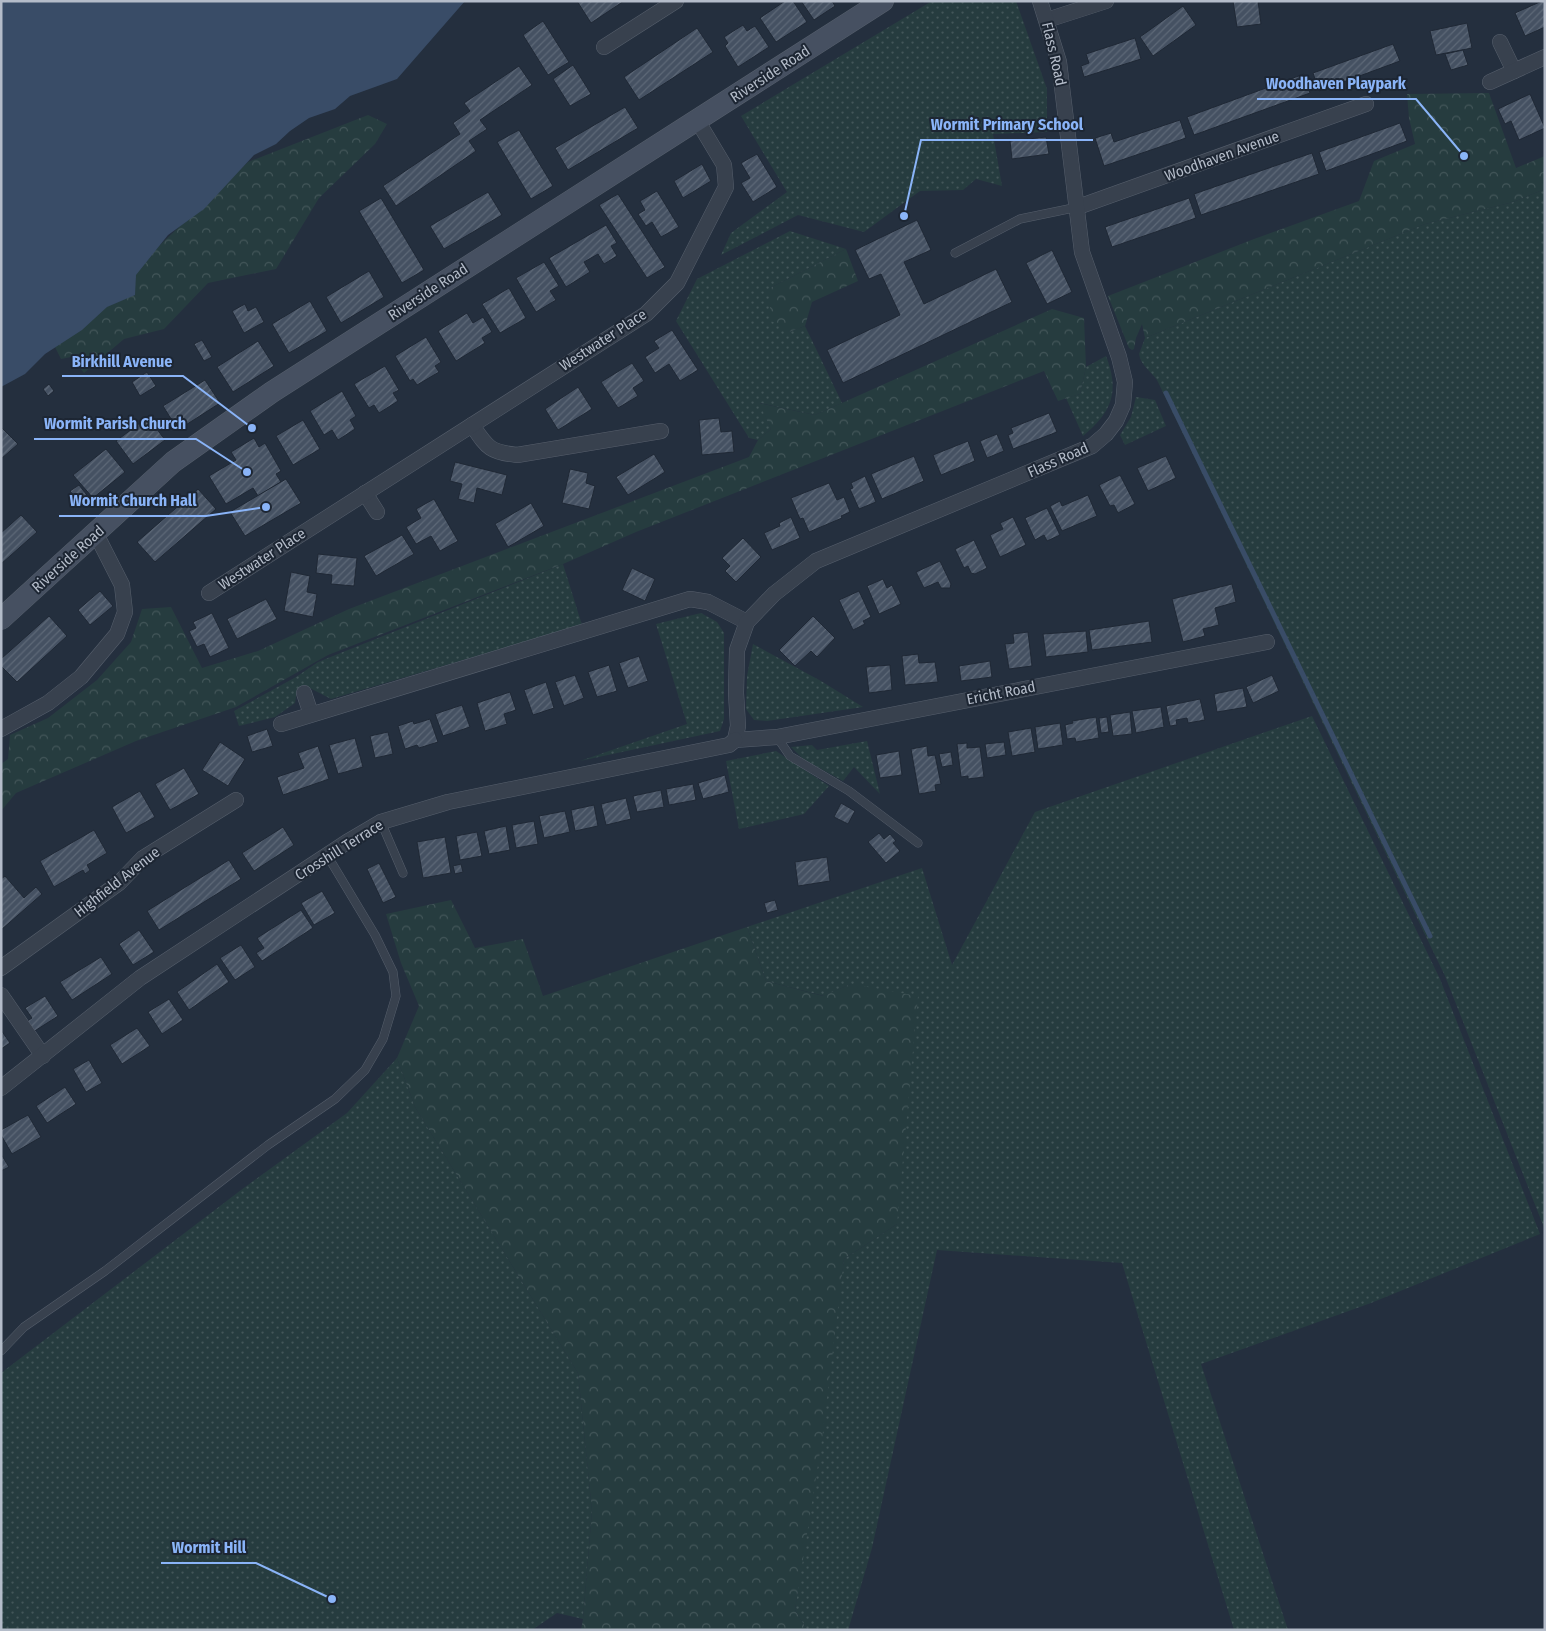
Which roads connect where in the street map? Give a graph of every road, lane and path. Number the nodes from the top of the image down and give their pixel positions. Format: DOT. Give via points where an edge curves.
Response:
graph roads {
  1 [pos="676,1"];
  2 [pos="883,1"];
  3 [pos="1040,1"];
  4 [pos="1106,1"];
  5 [pos="1047,20"];
  6 [pos="1500,42"];
  7 [pos="604,48"];
  8 [pos="1545,57"];
  9 [pos="1514,71"];
  10 [pos="1490,82"];
  11 [pos="1366,104"];
  12 [pos="698,120"];
  13 [pos="1078,207"];
  14 [pos="955,253"];
  15 [pos="472,425"];
  16 [pos="662,431"];
  17 [pos="365,493"];
  18 [pos="377,512"];
  19 [pos="96,534"];
  20 [pos="210,593"];
  21 [pos="1,619"];
  22 [pos="747,622"];
  23 [pos="1267,642"];
  24 [pos="304,693"];
  25 [pos="311,714"];
  26 [pos="281,724"];
  27 [pos="1,729"];
  28 [pos="778,737"];
  29 [pos="735,740"];
  30 [pos="236,800"];
  31 [pos="382,822"];
  32 [pos="918,843"];
  33 [pos="327,856"];
  34 [pos="403,873"];
  35 [pos="1,968"];
  36 [pos="1,994"];
  37 [pos="43,1056"];
  38 [pos="1,1088"];
  39 [pos="1,1351"];
  1 -- 7 [label="street"];
  2 -- 12 [label="main road, Riverside Road"];
  3 -- 5 [label="street, Flass Road"];
  4 -- 5 [label="street"];
  5 -- 13 [label="street, Flass Road" via="1059,62"];
  6 -- 9 [label="street"];
  8 -- 9 [label="street"];
  9 -- 10 [label="street"];
  11 -- 13 [label="street, Woodhaven Avenue"];
  12 -- 15 [label="street, Westwater Place" via="724,165 726,187 677,283 646,314"];
  12 -- 19 [label="main road, Riverside Road" via="272,392 173,462"];
  13 -- 14 [label="lane" via="1020,219"];
  13 -- 22 [label="street, Flass Road" via="1082,252 1124,375 1123,405 1111,428 1083,450 816,561 774,594"];
  15 -- 16 [label="street" via="485,444 499,453 517,455"];
  15 -- 17 [label="street, Westwater Place"];
  17 -- 18 [label="street"];
  17 -- 20 [label="street, Westwater Place"];
  19 -- 21 [label="main road, Riverside Road"];
  19 -- 27 [label="street" via="122,585 125,612 117,634 81,677 48,703"];
  22 -- 25 [label="street" via="708,602 690,599"];
  22 -- 29 [label="street, Flass Road" via="737,650 738,726"];
  23 -- 28 [label="street, Ericht Road"];
  24 -- 25 [label="street"];
  25 -- 26 [label="street"];
  28 -- 29 [label="street, Ericht Road"];
  28 -- 32 [label="lane" via="790,756 849,791"];
  29 -- 31 [label="street, Crosshill Terrace" via="729,745 448,802"];
  30 -- 35 [label="street, Highfield Avenue" via="143,858 119,883"];
  31 -- 33 [label="street, Crosshill Terrace"];
  31 -- 34 [label="lane"];
  33 -- 37 [label="street, Crosshill Terrace" via="140,978"];
  33 -- 39 [label="lane" via="376,935 393,972 396,996 383,1039 365,1070 335,1099 268,1144 105,1272 24,1327"];
  36 -- 37 [label="street"];
  37 -- 38 [label="street, Crosshill Terrace"];
}
